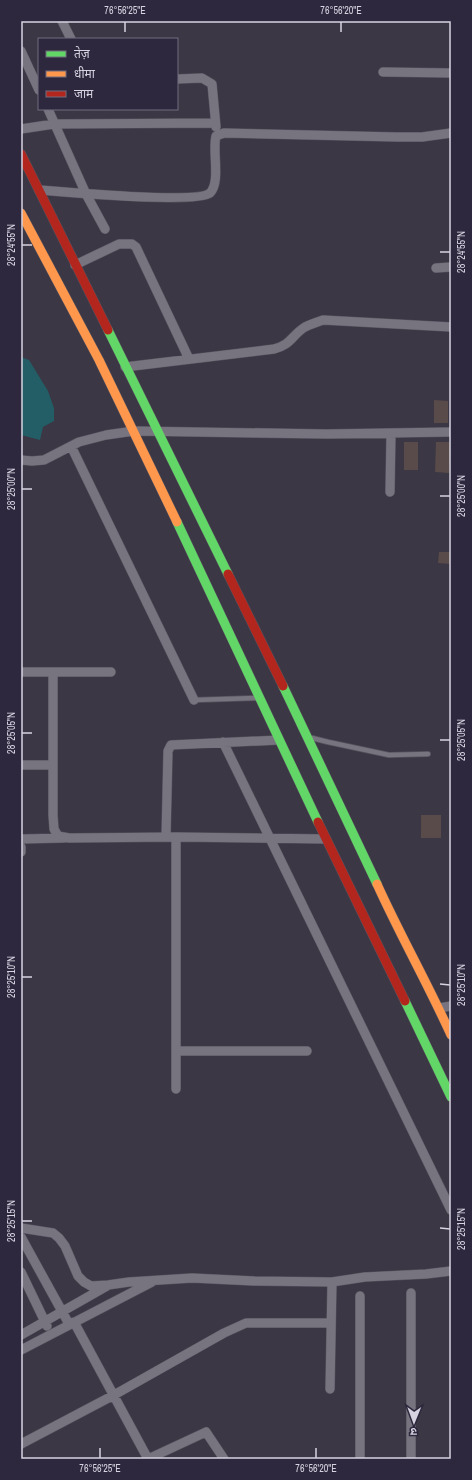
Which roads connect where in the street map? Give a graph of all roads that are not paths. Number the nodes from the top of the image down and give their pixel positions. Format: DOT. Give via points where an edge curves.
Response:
graph roads {
  1 [pos="62,21"];
  2 [pos="70,38"];
  3 [pos="21,51"];
  4 [pos="383,72"];
  5 [pos="451,73"];
  6 [pos="178,79"];
  7 [pos="38,88"];
  8 [pos="48,110"];
  9 [pos="215,123"];
  10 [pos="54,124"];
  11 [pos="21,129"];
  12 [pos="451,134"];
  13 [pos="216,136"];
  14 [pos="21,154"];
  15 [pos="39,190"];
  16 [pos="86,194"];
  17 [pos="21,213"];
  18 [pos="105,229"];
  19 [pos="75,265"];
  20 [pos="451,267"];
  21 [pos="436,268"];
  22 [pos="451,327"];
  23 [pos="189,359"];
  24 [pos="125,367"];
  25 [pos="134,431"];
  26 [pos="451,432"];
  27 [pos="158,433"];
  28 [pos="391,433"];
  29 [pos="71,446"];
  30 [pos="21,460"];
  31 [pos="390,492"];
  32 [pos="21,672"];
  33 [pos="53,672"];
  34 [pos="111,672"];
  35 [pos="260,698"];
  36 [pos="194,700"];
  37 [pos="308,736"];
  38 [pos="279,740"];
  39 [pos="223,742"];
  40 [pos="428,754"];
  41 [pos="21,765"];
  42 [pos="53,765"];
  43 [pos="166,837"];
  44 [pos="176,837"];
  45 [pos="69,838"];
  46 [pos="270,838"];
  47 [pos="21,839"];
  48 [pos="326,839"];
  49 [pos="21,847"];
  50 [pos="21,852"];
  51 [pos="451,1006"];
  52 [pos="439,1008"];
  53 [pos="451,1035"];
  54 [pos="176,1051"];
  55 [pos="307,1051"];
  56 [pos="176,1089"];
  57 [pos="451,1097"];
  58 [pos="451,1210"];
  59 [pos="21,1228"];
  60 [pos="21,1237"];
  61 [pos="451,1270"];
  62 [pos="21,1272"];
  63 [pos="157,1280"];
  64 [pos="332,1282"];
  65 [pos="108,1285"];
  66 [pos="411,1293"];
  67 [pos="360,1296"];
  68 [pos="62,1312"];
  69 [pos="45,1321"];
  70 [pos="72,1323"];
  71 [pos="331,1323"];
  72 [pos="50,1334"];
  73 [pos="21,1335"];
  74 [pos="21,1350"];
  75 [pos="330,1389"];
  76 [pos="114,1395"];
  77 [pos="21,1444"];
  78 [pos="148,1459"];
  79 [pos="224,1459"];
  80 [pos="360,1459"];
  81 [pos="411,1459"];
  1 -- 2 [label="street"];
  3 -- 7 [label="street"];
  4 -- 5 [label="street"];
  6 -- 9 [label="street" via="202,78 212,84"];
  8 -- 10 [label="street"];
  9 -- 10 [label="street"];
  9 -- 13 [label="street"];
  10 -- 11 [label="street"];
  10 -- 16 [label="street"];
  12 -- 13 [label="street" via="397,137 224,133"];
  13 -- 16 [label="street" via="214,186 209,194 187,198"];
  14 -- 15 [label="street"];
  15 -- 16 [label="street"];
  15 -- 19 [label="street"];
  16 -- 18 [label="street"];
  17 -- 25 [label="street"];
  19 -- 23 [label="street" via="119,244 132,244 136,247"];
  19 -- 24 [label="street"];
  20 -- 21 [label="street"];
  22 -- 23 [label="street" via="323,320 304,328 283,347"];
  23 -- 24 [label="street"];
  24 -- 27 [label="street"];
  25 -- 27 [label="street"];
  25 -- 29 [label="street" via="91,438"];
  25 -- 35 [label="street"];
  26 -- 28 [label="street"];
  27 -- 28 [label="street"];
  27 -- 37 [label="street"];
  28 -- 31 [label="street"];
  29 -- 30 [label="street" via="44,460"];
  29 -- 36 [label="street"];
  32 -- 33 [label="street"];
  33 -- 34 [label="street"];
  33 -- 42 [label="street"];
  35 -- 36 [label="lane"];
  35 -- 38 [label="street"];
  37 -- 40 [label="lane" via="390,755"];
  37 -- 52 [label="street" via="393,920"];
  38 -- 39 [label="street"];
  38 -- 48 [label="street"];
  39 -- 43 [label="street" via="171,745 168,751"];
  39 -- 46 [label="street"];
  41 -- 42 [label="street"];
  42 -- 45 [label="street" via="54,829 58,836"];
  43 -- 44 [label="street"];
  43 -- 45 [label="street"];
  44 -- 46 [label="street"];
  44 -- 54 [label="street"];
  45 -- 47 [label="street"];
  46 -- 48 [label="street"];
  46 -- 58 [label="street"];
  48 -- 57 [label="street"];
  49 -- 50 [label="street"];
  51 -- 52 [label="street"];
  52 -- 53 [label="street"];
  54 -- 55 [label="street"];
  54 -- 56 [label="street"];
  59 -- 65 [label="street" via="53,1233 65,1246 78,1276 84,1282 91,1286"];
  60 -- 68 [label="street"];
  61 -- 64 [label="street"];
  62 -- 69 [label="street"];
  63 -- 64 [label="street" via="192,1278 254,1282"];
  63 -- 65 [label="street"];
  63 -- 70 [label="street"];
  64 -- 71 [label="street"];
  65 -- 68 [label="street"];
  66 -- 81 [label="street"];
  67 -- 80 [label="street"];
  68 -- 69 [label="street"];
  68 -- 70 [label="street"];
  69 -- 72 [label="street"];
  69 -- 73 [label="street"];
  70 -- 72 [label="street"];
  70 -- 76 [label="street"];
  71 -- 75 [label="street"];
  71 -- 76 [label="street" via="246,1323"];
  72 -- 74 [label="street"];
  76 -- 77 [label="street"];
  76 -- 78 [label="street"];
  78 -- 79 [label="street" via="206,1432"];
}
